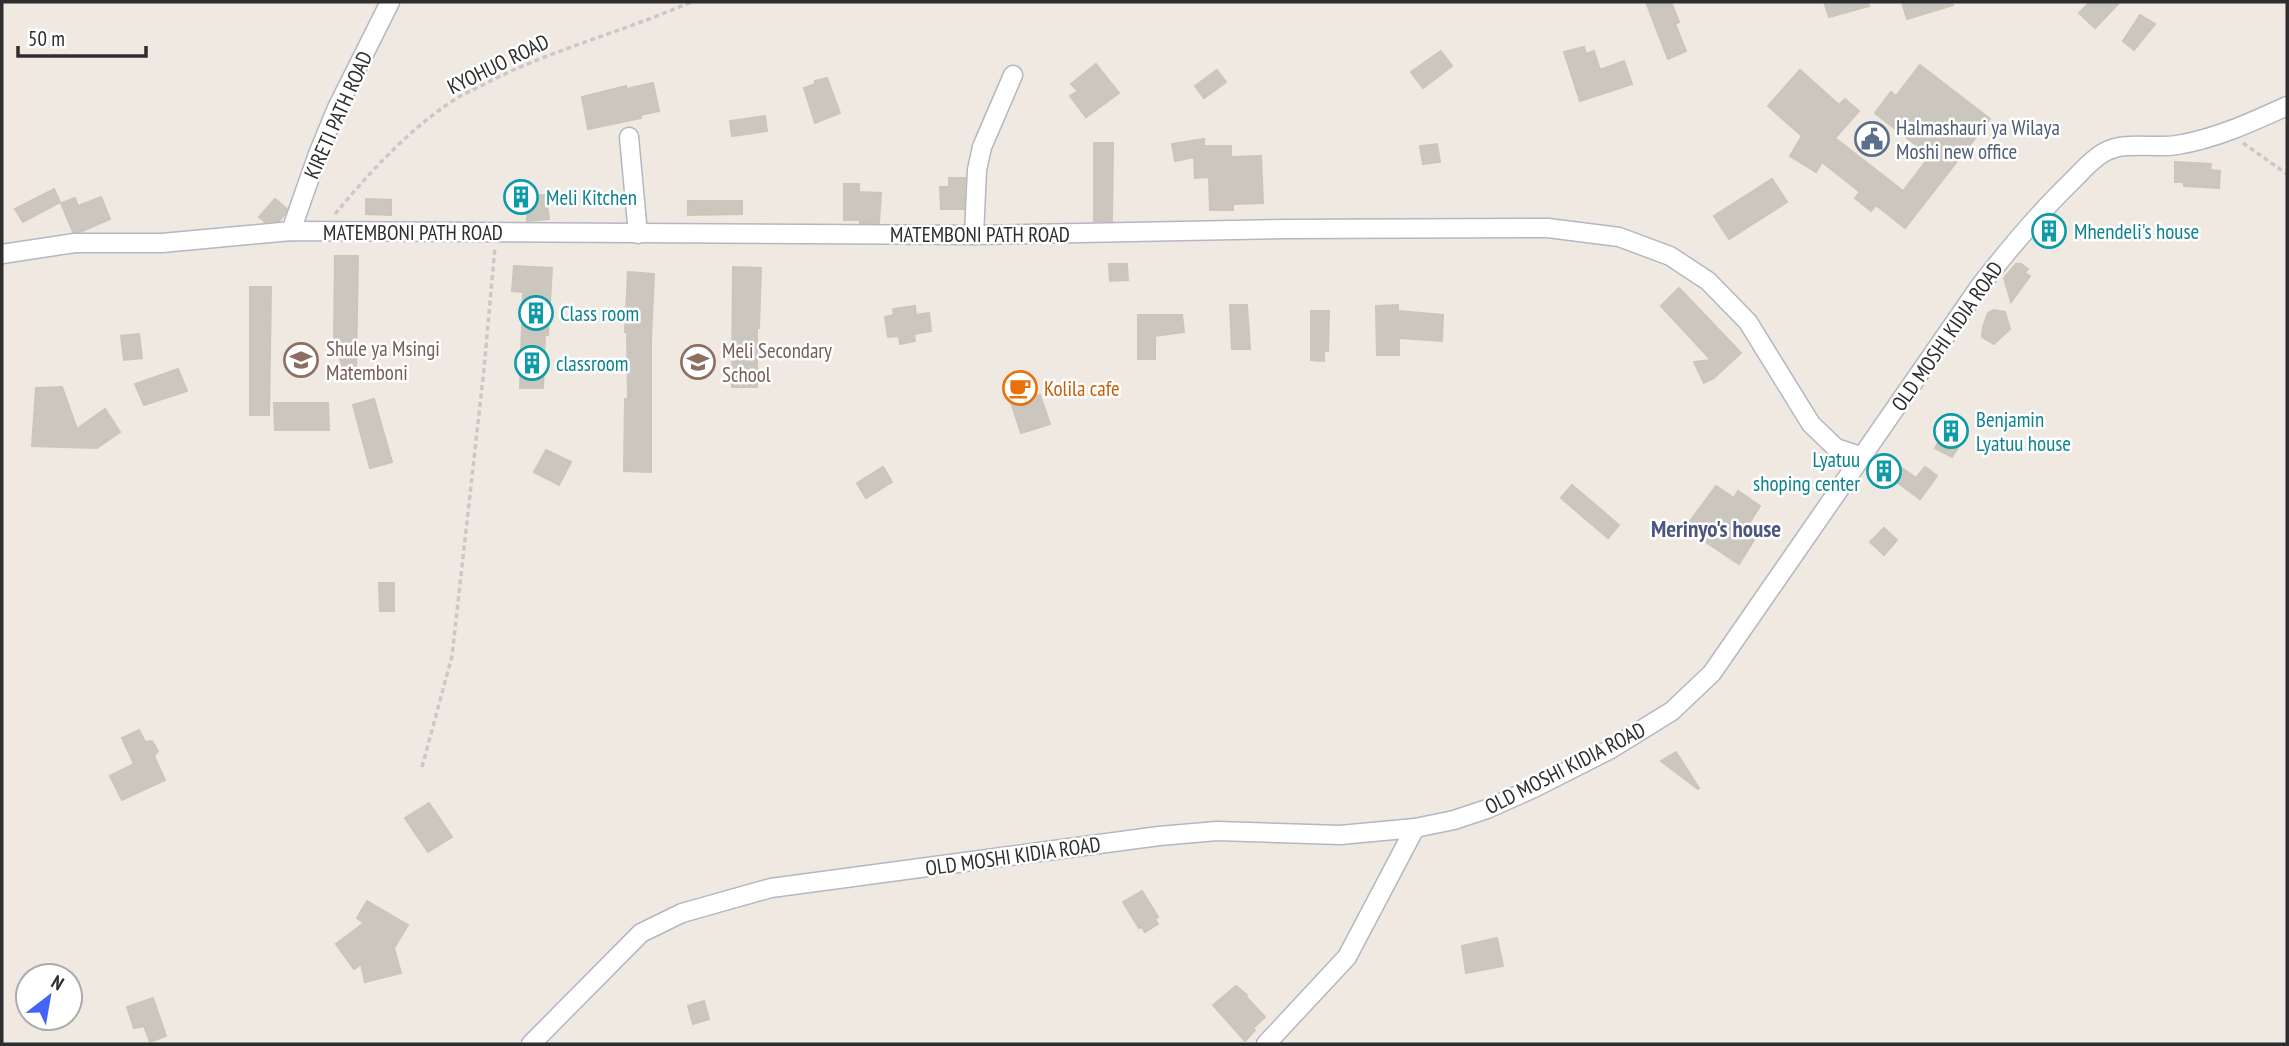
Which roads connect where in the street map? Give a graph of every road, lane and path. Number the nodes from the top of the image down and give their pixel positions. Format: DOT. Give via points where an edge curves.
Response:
graph roads {
  1 [pos="390,2"];
  2 [pos="691,2"];
  3 [pos="1013,75"];
  4 [pos="2287,106"];
  5 [pos="2227,131"];
  6 [pos="629,136"];
  7 [pos="2287,174"];
  8 [pos="291,231"];
  9 [pos="320,231"];
  10 [pos="496,233"];
  11 [pos="638,234"];
  12 [pos="974,235"];
  13 [pos="2,254"];
  14 [pos="1863,457"];
  15 [pos="422,767"];
  16 [pos="1415,828"];
  17 [pos="531,1044"];
  18 [pos="1266,1044"];
  1 -- 8 [label="street, KIRETI PATH ROAD" via="337,108"];
  2 -- 9 [label="path, KYOHUO ROAD" via="532,60 454,100 369,174"];
  3 -- 12 [label="street" via="982,147"];
  4 -- 5 [label="street, OLD MOSHI KIDIA ROAD"];
  5 -- 7 [label="path"];
  5 -- 14 [label="street, OLD MOSHI KIDIA ROAD" via="2176,145 2125,146 2104,152 2081,172 1980,286"];
  6 -- 11 [label="street"];
  8 -- 9 [label="street, MATEMBONI PATH ROAD"];
  8 -- 13 [label="street, MATEMBONI PATH ROAD" via="162,243 75,243"];
  9 -- 10 [label="street, MATEMBONI PATH ROAD"];
  10 -- 11 [label="street, MATEMBONI PATH ROAD"];
  10 -- 15 [label="path" via="452,656"];
  11 -- 12 [label="street, MATEMBONI PATH ROAD"];
  12 -- 14 [label="street, MATEMBONI PATH ROAD" via="1548,228 1619,237 1670,256 1708,281 1748,322 1811,424 1836,448"];
  14 -- 16 [label="street, OLD MOSHI KIDIA ROAD" via="1712,673 1672,711 1534,788 1487,809"];
  16 -- 17 [label="street, OLD MOSHI KIDIA ROAD" via="1340,835 1217,831 1159,836 771,888 682,913 641,933"];
  16 -- 18 [label="street" via="1347,957"];
}
